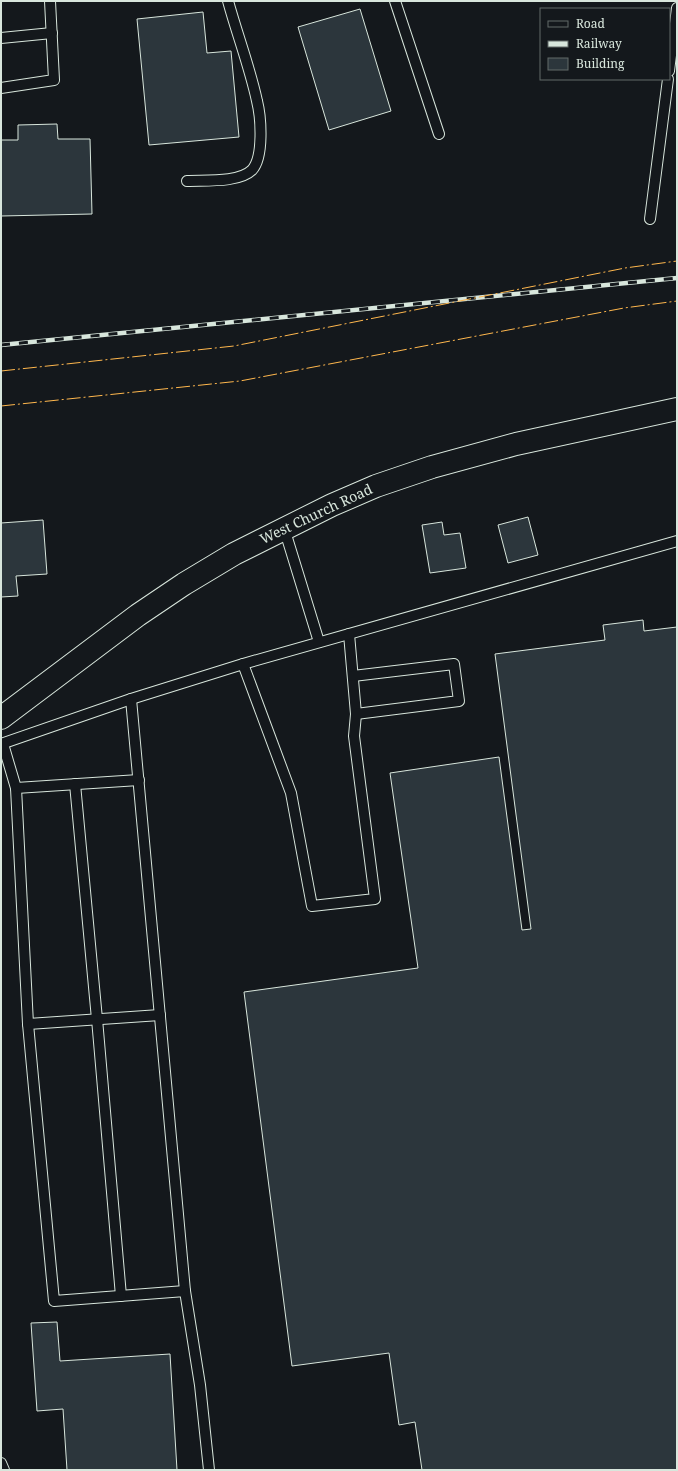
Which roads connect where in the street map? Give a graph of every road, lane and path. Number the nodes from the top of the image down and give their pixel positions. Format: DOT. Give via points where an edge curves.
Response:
graph roads {
  1 [pos="50,1"];
  2 [pos="228,1"];
  3 [pos="395,1"];
  4 [pos="677,8"];
  5 [pos="52,33"];
  6 [pos="1,38"];
  7 [pos="670,63"];
  8 [pos="668,80"];
  9 [pos="1,88"];
  10 [pos="439,134"];
  11 [pos="187,181"];
  12 [pos="650,219"];
  13 [pos="677,409"];
  14 [pos="284,528"];
  15 [pos="677,541"];
  16 [pos="349,634"];
  17 [pos="319,642"];
  18 [pos="243,664"];
  19 [pos="353,676"];
  20 [pos="131,699"];
  21 [pos="356,714"];
  22 [pos="1,718"];
  23 [pos="2,744"];
  24 [pos="139,780"];
  25 [pos="75,784"];
  26 [pos="16,788"];
  27 [pos="160,1014"];
  28 [pos="97,1019"];
  29 [pos="28,1024"];
  30 [pos="185,1291"];
  31 [pos="121,1296"];
  32 [pos="1,1463"];
  33 [pos="4,1470"];
  34 [pos="208,1470"];
  1 -- 5 [label="lane"];
  2 -- 11 [label="lane" via="258,102 258,158 252,170 237,178"];
  3 -- 10 [label="lane"];
  4 -- 7 [label="lane"];
  5 -- 6 [label="lane"];
  5 -- 9 [label="lane" via="54,80"];
  8 -- 12 [label="lane"];
  13 -- 14 [label="street, West Church Road" via="516,444 432,467 376,486"];
  14 -- 17 [label="lane"];
  14 -- 22 [label="street, West Church Road" via="184,584 138,615"];
  15 -- 16 [label="lane"];
  16 -- 17 [label="lane"];
  16 -- 19 [label="lane"];
  17 -- 18 [label="lane"];
  18 -- 20 [label="lane"];
  18 -- 21 [label="lane" via="291,793 312,906 375,898 354,736"];
  19 -- 21 [label="lane"];
  19 -- 21 [label="lane" via="454,664 459,701"];
  20 -- 23 [label="lane"];
  20 -- 24 [label="lane"];
  23 -- 26 [label="lane"];
  24 -- 25 [label="lane"];
  24 -- 27 [label="lane"];
  25 -- 26 [label="lane"];
  25 -- 28 [label="lane"];
  26 -- 29 [label="lane"];
  27 -- 28 [label="lane"];
  27 -- 30 [label="lane"];
  28 -- 29 [label="lane"];
  28 -- 31 [label="lane"];
  29 -- 31 [label="lane" via="54,1301"];
  30 -- 31 [label="lane"];
  30 -- 34 [label="lane" via="200,1385"];
  32 -- 33 [label="lane"];
}
